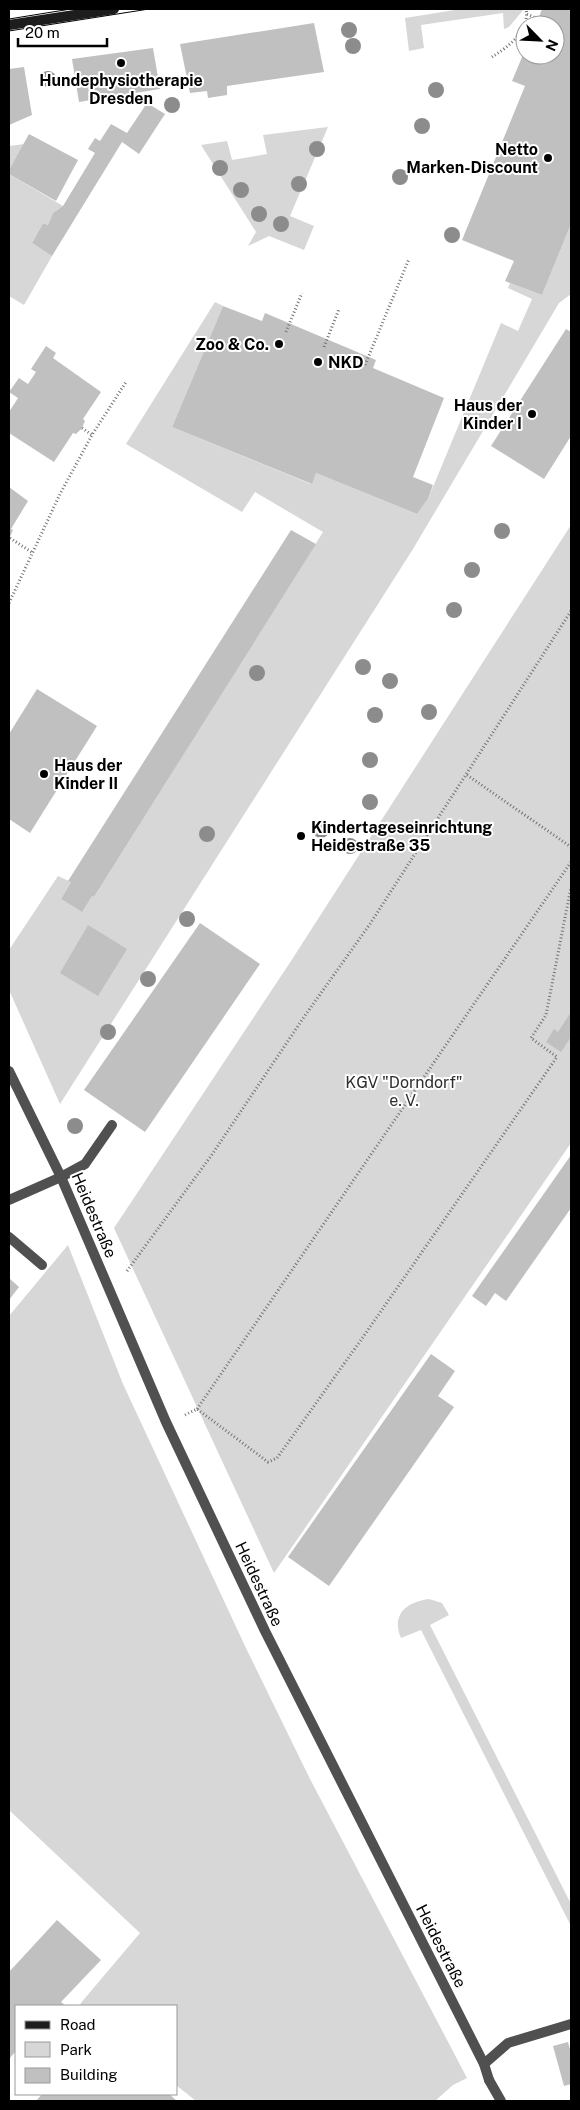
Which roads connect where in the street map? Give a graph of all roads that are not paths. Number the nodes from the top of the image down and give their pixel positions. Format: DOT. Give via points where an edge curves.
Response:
graph roads {
  1 [pos="114,9"];
  2 [pos="9,25"];
  3 [pos="9,1071"];
  4 [pos="112,1126"];
  5 [pos="61,1177"];
  6 [pos="9,1200"];
  7 [pos="9,1237"];
  8 [pos="42,1265"];
  9 [pos="571,2024"];
  10 [pos="484,2064"];
  11 [pos="501,2101"];
  1 -- 2 [label="main road"];
  3 -- 5 [label="street, Heidestraße"];
  4 -- 5 [label="street" via="85,1164"];
  5 -- 6 [label="street"];
  5 -- 10 [label="street, Heidestraße" via="166,1422 265,1632"];
  7 -- 8 [label="street"];
  9 -- 10 [label="street" via="508,2043"];
  10 -- 11 [label="street, Heidestraße"];
}
